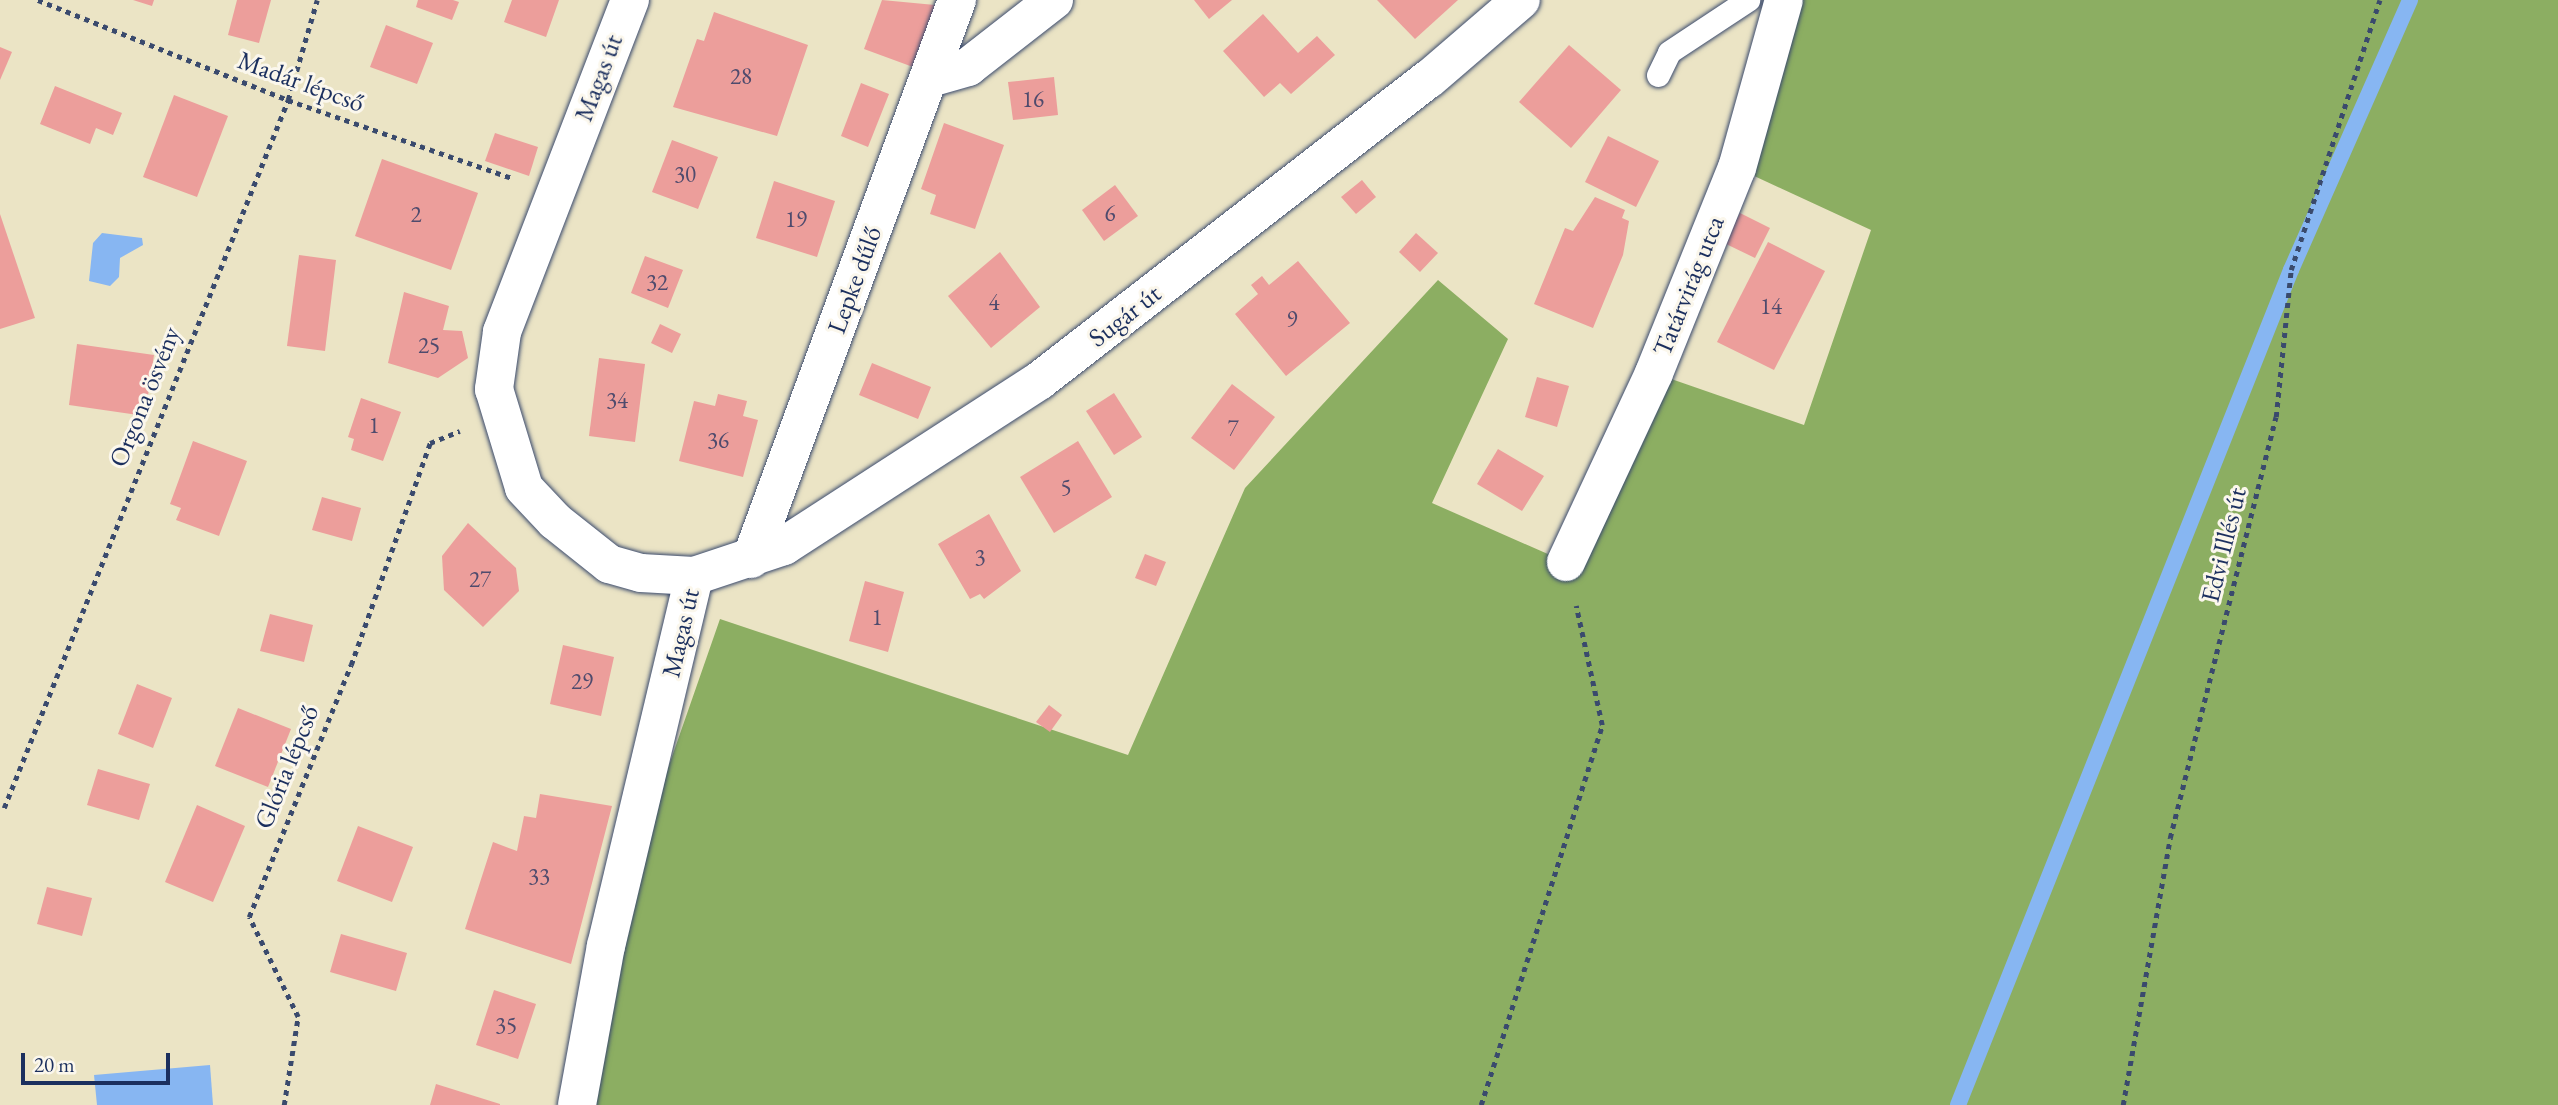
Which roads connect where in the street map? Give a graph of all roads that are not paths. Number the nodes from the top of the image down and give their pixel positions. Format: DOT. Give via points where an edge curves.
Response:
graph roads {
  1 [pos="630,0"];
  2 [pos="957,0"];
  3 [pos="1054,0"];
  4 [pos="1521,0"];
  5 [pos="1748,0"];
  6 [pos="1784,0"];
  7 [pos="1658,75"];
  8 [pos="930,78"];
  9 [pos="751,559"];
  10 [pos="1566,562"];
  11 [pos="694,576"];
  12 [pos="577,1105"];
  1 -- 11 [label="street, Magas út" via="502,332 494,389 502,432 524,488 582,544 609,564 641,573"];
  2 -- 8 [label="street, Lepke dűlő"];
  3 -- 8 [label="street" via="968,67"];
  4 -- 9 [label="street, Sugár út" via="1429,79 1039,381 824,522"];
  5 -- 7 [label="lane" via="1668,52"];
  6 -- 10 [label="street, Tatárvirág utca" via="1737,168 1654,373"];
  8 -- 9 [label="street, Lepke dűlő"];
  9 -- 11 [label="street, Sugár út"];
  11 -- 12 [label="street, Magas út" via="606,946"];
}
